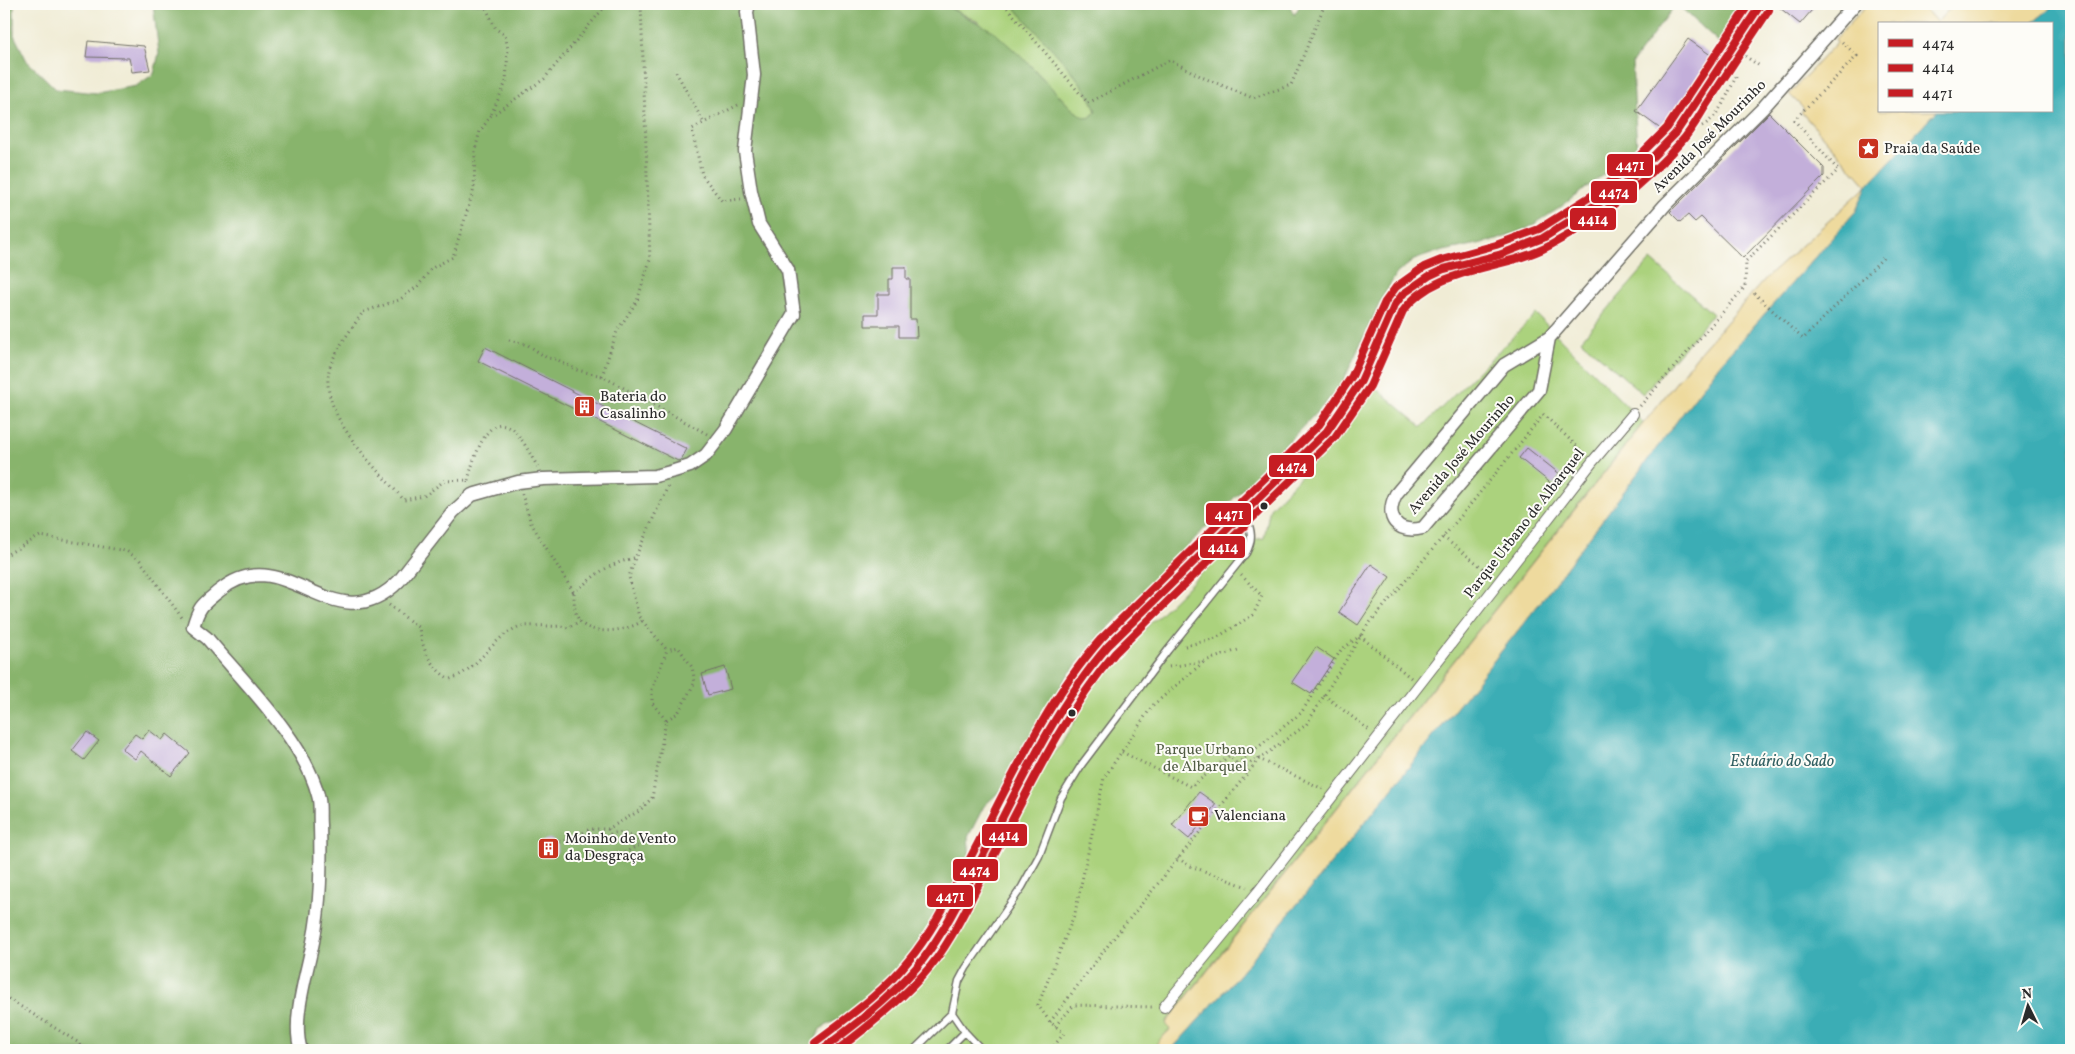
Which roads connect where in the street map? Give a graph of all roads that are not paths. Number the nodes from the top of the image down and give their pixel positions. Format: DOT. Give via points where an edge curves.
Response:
graph roads {
  1 [pos="749,4"];
  2 [pos="1761,4"];
  3 [pos="1855,4"];
  4 [pos="1549,338"];
  5 [pos="1633,414"];
  6 [pos="1244,514"];
  7 [pos="1164,1007"];
  8 [pos="952,1013"];
  9 [pos="965,1032"];
  10 [pos="301,1050"];
  11 [pos="821,1050"];
  12 [pos="914,1050"];
  13 [pos="947,1050"];
  14 [pos="982,1050"];
  1 -- 10 [label="street" via="747,12 754,75 745,151 759,224 788,270 794,314 726,429 706,454 690,466 654,476 543,479 518,482 472,495 453,512 399,581 369,602 347,603 270,575 256,574 224,587 199,607 193,627 207,638 286,731 319,796 321,861 316,926 299,1011 297,1040"];
  2 -- 6 [label="main road" via="1675,134 1630,180 1602,202 1543,238 1499,255 1444,269 1403,294 1394,306 1361,381 1341,412 1305,454"];
  3 -- 4 [label="street, Avenida José Mourinho" via="1762,109 1665,205"];
  4 -- 4 [label="street, Avenida José Mourinho" via="1504,365 1396,494 1390,505 1392,517 1399,527 1411,531 1423,528 1539,390"];
  5 -- 7 [label="street, Parque Urbano de Albarquel"];
  6 -- 8 [label="lane" via="1252,532 1246,553 1168,650 1069,784 1039,856 1022,887 966,968"];
  6 -- 11 [label="main road" via="1088,669 1064,703 966,889 932,946 889,998"];
  8 -- 9 [label="lane"];
  8 -- 12 [label="lane"];
  9 -- 13 [label="lane"];
  9 -- 14 [label="lane"];
}
